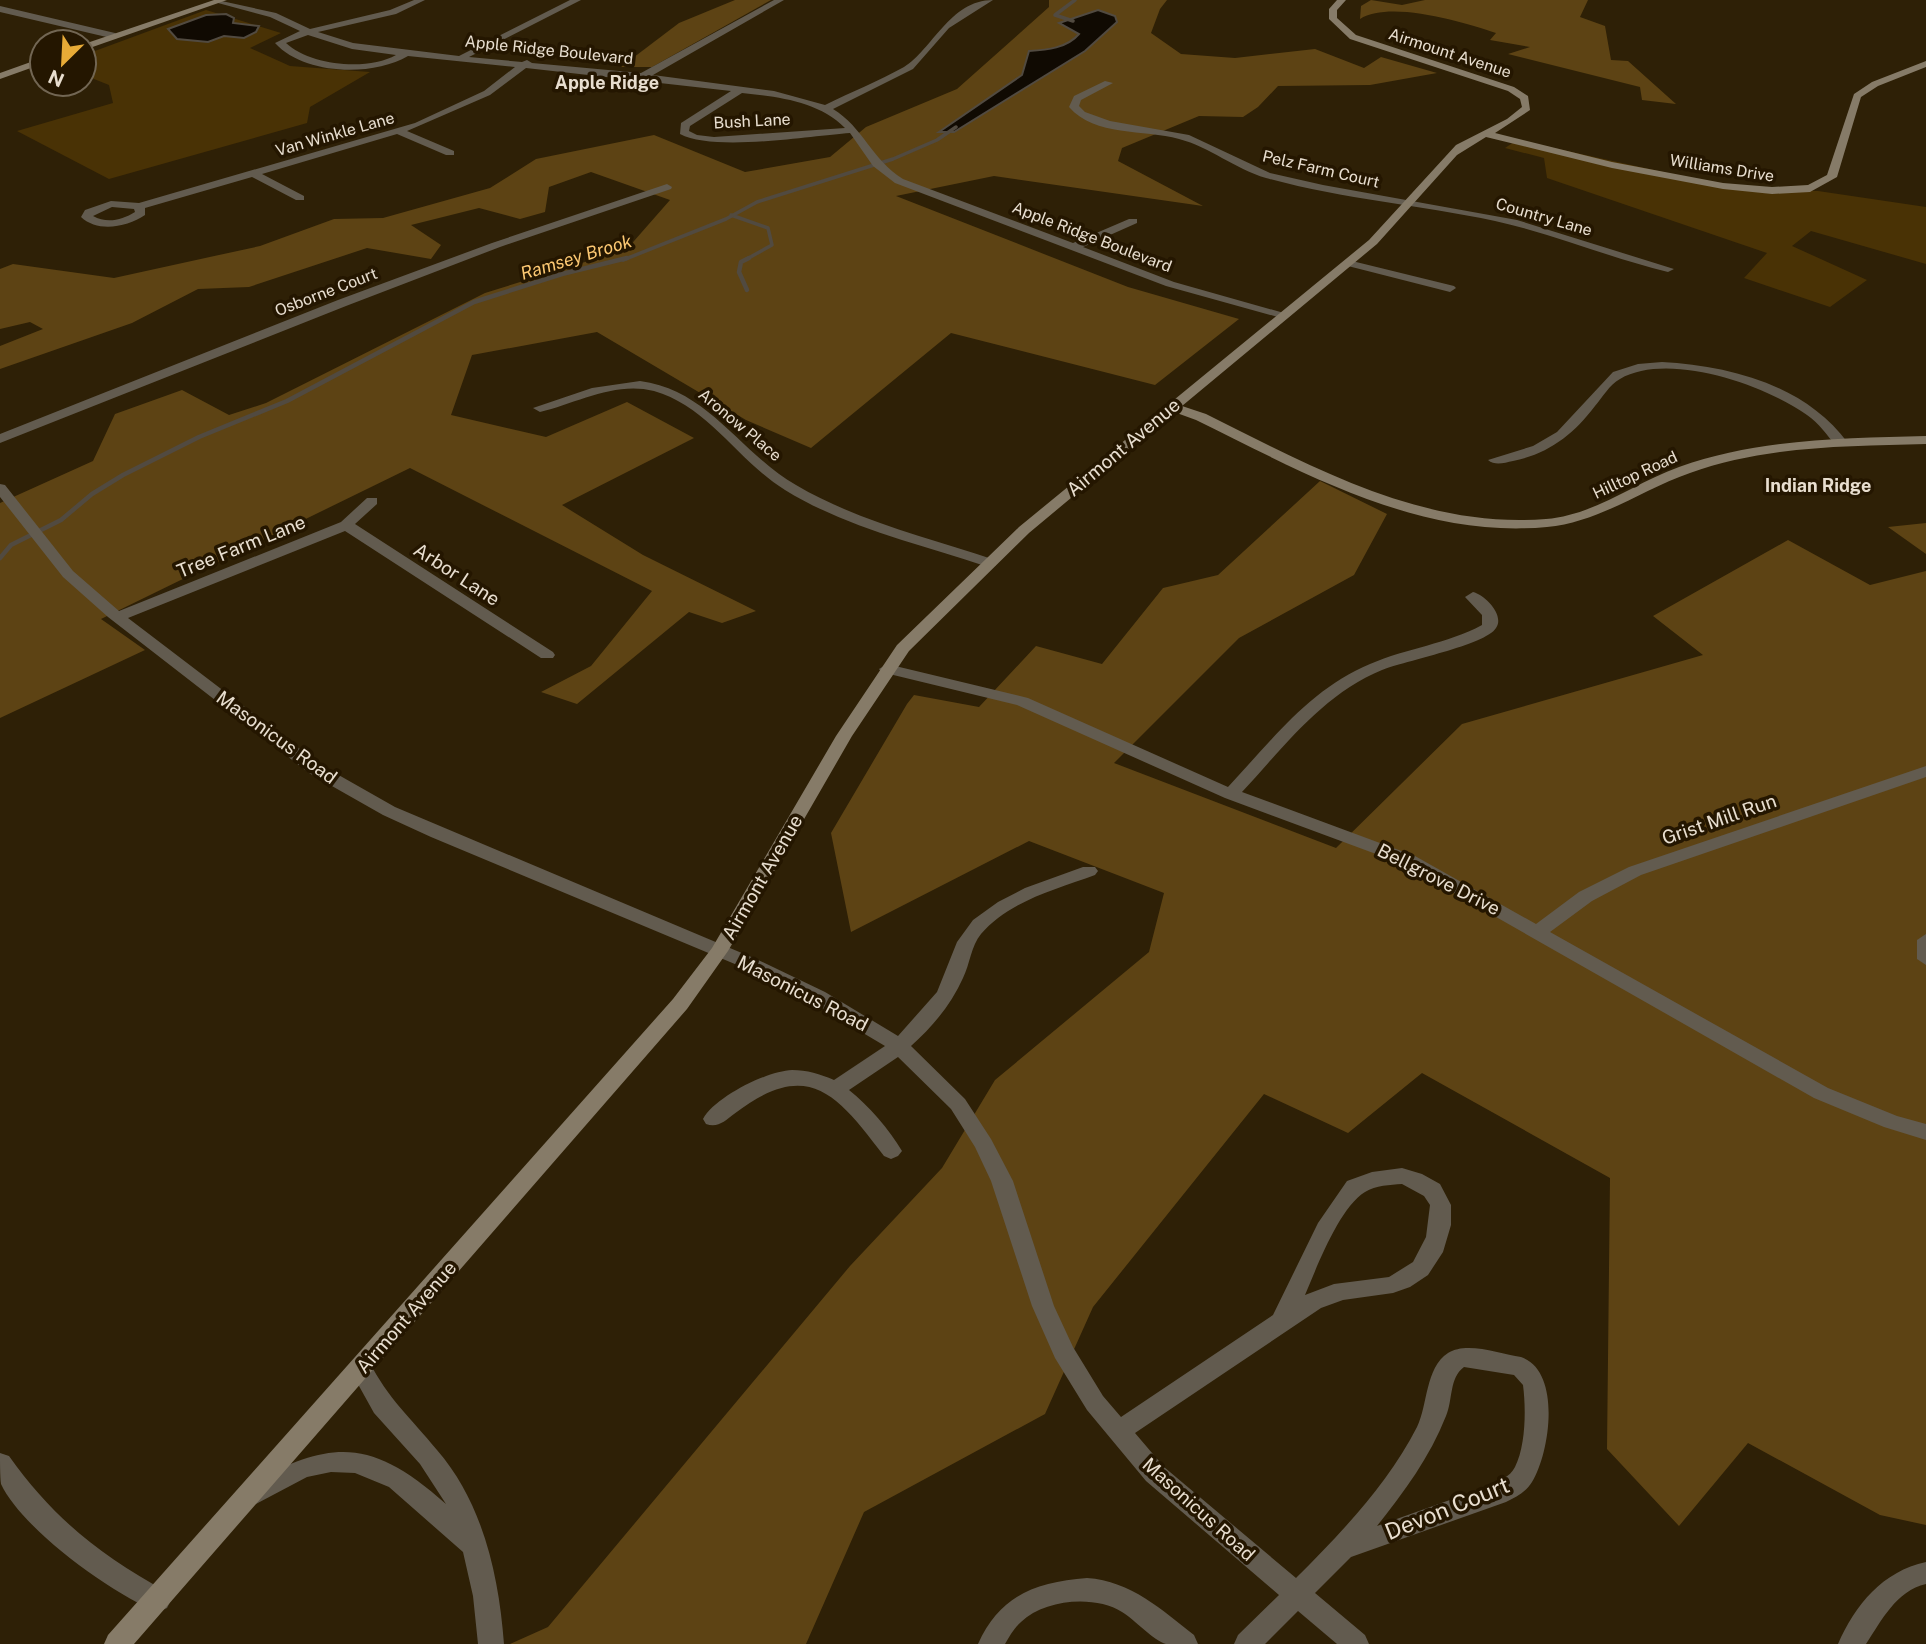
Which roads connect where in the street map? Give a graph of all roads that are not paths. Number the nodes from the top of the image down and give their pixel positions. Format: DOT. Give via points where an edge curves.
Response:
graph roads {
  1 [pos="222,0"];
  2 [pos="421,0"];
  3 [pos="577,0"];
  4 [pos="780,0"];
  5 [pos="989,0"];
  6 [pos="1342,0"];
  7 [pos="0,9"];
  8 [pos="310,32"];
  9 [pos="115,36"];
  10 [pos="98,42"];
  11 [pos="407,53"];
  12 [pos="463,57"];
  13 [pos="527,63"];
  14 [pos="1926,64"];
  15 [pos="28,66"];
  16 [pos="645,75"];
  17 [pos="0,76"];
  18 [pos="1108,83"];
  19 [pos="739,90"];
  20 [pos="825,109"];
  21 [pos="854,130"];
  22 [pos="400,132"];
  23 [pos="1488,134"];
  24 [pos="450,153"];
  25 [pos="1451,160"];
  26 [pos="254,174"];
  27 [pos="667,187"];
  28 [pos="300,198"];
  29 [pos="1410,205"];
  30 [pos="139,206"];
  31 [pos="1133,221"];
  32 [pos="1074,247"];
  33 [pos="1348,263"];
  34 [pos="1668,269"];
  35 [pos="1450,288"];
  36 [pos="1285,315"];
  37 [pos="1171,407"];
  38 [pos="540,408"];
  39 [pos="0,439"];
  40 [pos="1926,440"];
  41 [pos="1841,443"];
  42 [pos="1495,460"];
  43 [pos="0,488"];
  44 [pos="372,502"];
  45 [pos="346,525"];
  46 [pos="990,563"];
  47 [pos="1474,597"];
  48 [pos="118,617"];
  49 [pos="547,655"];
  50 [pos="887,669"];
  51 [pos="1926,772"];
  52 [pos="1231,794"];
  53 [pos="1089,871"];
  54 [pos="1538,932"];
  55 [pos="1926,940"];
  56 [pos="719,951"];
  57 [pos="1926,959"];
  58 [pos="900,1046"];
  59 [pos="836,1088"];
  60 [pos="713,1119"];
  61 [pos="1926,1132"];
  62 [pos="891,1151"];
  63 [pos="1282,1321"];
  64 [pos="361,1368"];
  65 [pos="1117,1432"];
  66 [pos="0,1463"];
  67 [pos="251,1495"];
  68 [pos="472,1545"];
  69 [pos="1342,1549"];
  70 [pos="1926,1573"];
  71 [pos="1295,1592"];
  72 [pos="158,1600"];
  73 [pos="117,1644"];
  74 [pos="491,1644"];
  75 [pos="991,1644"];
  76 [pos="1185,1644"];
  77 [pos="1247,1644"];
  78 [pos="1356,1644"];
  79 [pos="1851,1644"];
  1 -- 8 [label="street, Apple Ridge Boulevard"];
  1 -- 9 [label="street"];
  2 -- 8 [label="street" via="393,12"];
  3 -- 12 [label="street"];
  4 -- 16 [label="street"];
  5 -- 20 [label="street" via="946,26 909,67"];
  6 -- 23 [label="street, Airmount Avenue" via="1333,9 1333,19 1353,37 1479,77 1525,98 1524,112"];
  7 -- 9 [label="street"];
  8 -- 11 [label="street, Apple Ridge Boulevard" via="352,46"];
  8 -- 11 [label="street" via="280,43 308,59 340,64 387,63"];
  9 -- 10 [label="street"];
  11 -- 12 [label="street, Apple Ridge Boulevard"];
  12 -- 13 [label="street, Apple Ridge Boulevard"];
  13 -- 16 [label="street, Apple Ridge Boulevard"];
  13 -- 22 [label="street, Van Winkle Lane" via="467,104"];
  14 -- 23 [label="street, Williams Drive" via="1857,96 1832,177 1823,186 1801,191 1755,191 1639,171"];
  15 -- 17 [label="street"];
  16 -- 19 [label="street, Apple Ridge Boulevard"];
  18 -- 29 [label="street, Pelz Farm Court" via="1077,98 1077,111 1102,122 1194,140 1266,175"];
  19 -- 20 [label="street, Apple Ridge Boulevard"];
  19 -- 21 [label="street, Bush Lane" via="685,125 684,132 714,139"];
  20 -- 21 [label="street, Apple Ridge Boulevard"];
  21 -- 32 [label="street, Apple Ridge Boulevard" via="870,160 886,174"];
  22 -- 24 [label="street"];
  22 -- 26 [label="street, Van Winkle Lane"];
  23 -- 25 [label="street, Airmount Avenue" via="1454,152"];
  25 -- 29 [label="street, Airmont Avenue"];
  26 -- 28 [label="street"];
  26 -- 30 [label="street, Van Winkle Lane"];
  27 -- 39 [label="street, Osborne Court" via="342,303"];
  29 -- 33 [label="street, Airmont Avenue"];
  29 -- 34 [label="street, Country Lane" via="1527,225"];
  31 -- 32 [label="street"];
  32 -- 36 [label="street, Apple Ridge Boulevard" via="1170,284"];
  33 -- 35 [label="street"];
  33 -- 36 [label="street, Airmont Avenue"];
  36 -- 37 [label="street, Airmont Avenue"];
  37 -- 41 [label="street, Hilltop Road" via="1202,417 1386,503 1436,517 1494,525 1574,519 1712,462"];
  37 -- 46 [label="street, Airmont Avenue"];
  38 -- 46 [label="street, Aronow Place" via="620,386 657,387 691,405 761,469 793,489"];
  40 -- 41 [label="street, Hilltop Road"];
  41 -- 42 [label="street" via="1811,411 1778,393 1710,371 1657,365 1616,376 1577,423 1543,449"];
  43 -- 48 [label="street, Masonicus Road" via="68,574"];
  44 -- 45 [label="street, Tree Farm Lane"];
  45 -- 48 [label="street, Tree Farm Lane"];
  45 -- 49 [label="street, Arbor Lane"];
  46 -- 50 [label="street, Airmont Avenue" via="935,614"];
  47 -- 52 [label="street" via="1491,614 1489,628 1406,655 1362,673 1332,692"];
  48 -- 56 [label="street, Masonicus Road" via="315,769 352,791 458,842"];
  50 -- 52 [label="street, Bellgrove Drive" via="1022,701"];
  50 -- 56 [label="street, Airmont Avenue"];
  51 -- 54 [label="street, Grist Mill Run" via="1648,865 1596,888"];
  52 -- 54 [label="street, Bellgrove Drive" via="1409,860"];
  53 -- 58 [label="street" via="1006,905 978,925 962,948 956,974 941,1001"];
  54 -- 61 [label="street, Bellgrove Drive" via="1821,1093"];
  55 -- 57 [label="street"];
  56 -- 58 [label="street, Masonicus Road" via="818,997"];
  56 -- 64 [label="street, Airmont Avenue" via="645,1044"];
  58 -- 59 [label="street"];
  58 -- 65 [label="street, Masonicus Road" via="958,1104 984,1144 1002,1181 1043,1306 1063,1351"];
  59 -- 60 [label="street" via="806,1077 777,1079 755,1086"];
  59 -- 62 [label="street" via="872,1123"];
  63 -- 63 [label="street" via="1311,1301 1336,1293 1373,1291 1420,1271 1430,1258 1444,1216 1433,1190 1402,1176 1373,1179 1352,1189 1309,1260"];
  63 -- 65 [label="street"];
  64 -- 67 [label="street, Airmont Avenue"];
  64 -- 68 [label="street" via="372,1394 393,1422 429,1457 455,1493"];
  65 -- 71 [label="street, Masonicus Road" via="1200,1515"];
  66 -- 72 [label="street" via="48,1526 78,1551"];
  67 -- 68 [label="street" via="306,1467 339,1460 377,1469 407,1484"];
  67 -- 72 [label="street, Airmont Avenue"];
  68 -- 74 [label="street" via="491,1620"];
  69 -- 69 [label="street, Devon Court" via="1513,1486 1525,1473 1530,1457 1536,1388 1530,1375 1521,1367 1480,1358 1451,1361 1444,1371 1435,1415 1416,1451"];
  69 -- 71 [label="street, Devon Court"];
  70 -- 79 [label="street" via="1909,1574 1892,1585"];
  71 -- 77 [label="street, Devon Court"];
  71 -- 78 [label="street, Masonicus Road"];
  72 -- 73 [label="street, Airmont Avenue"];
  75 -- 76 [label="street" via="1012,1613 1030,1601 1107,1591 1132,1603"];
}
